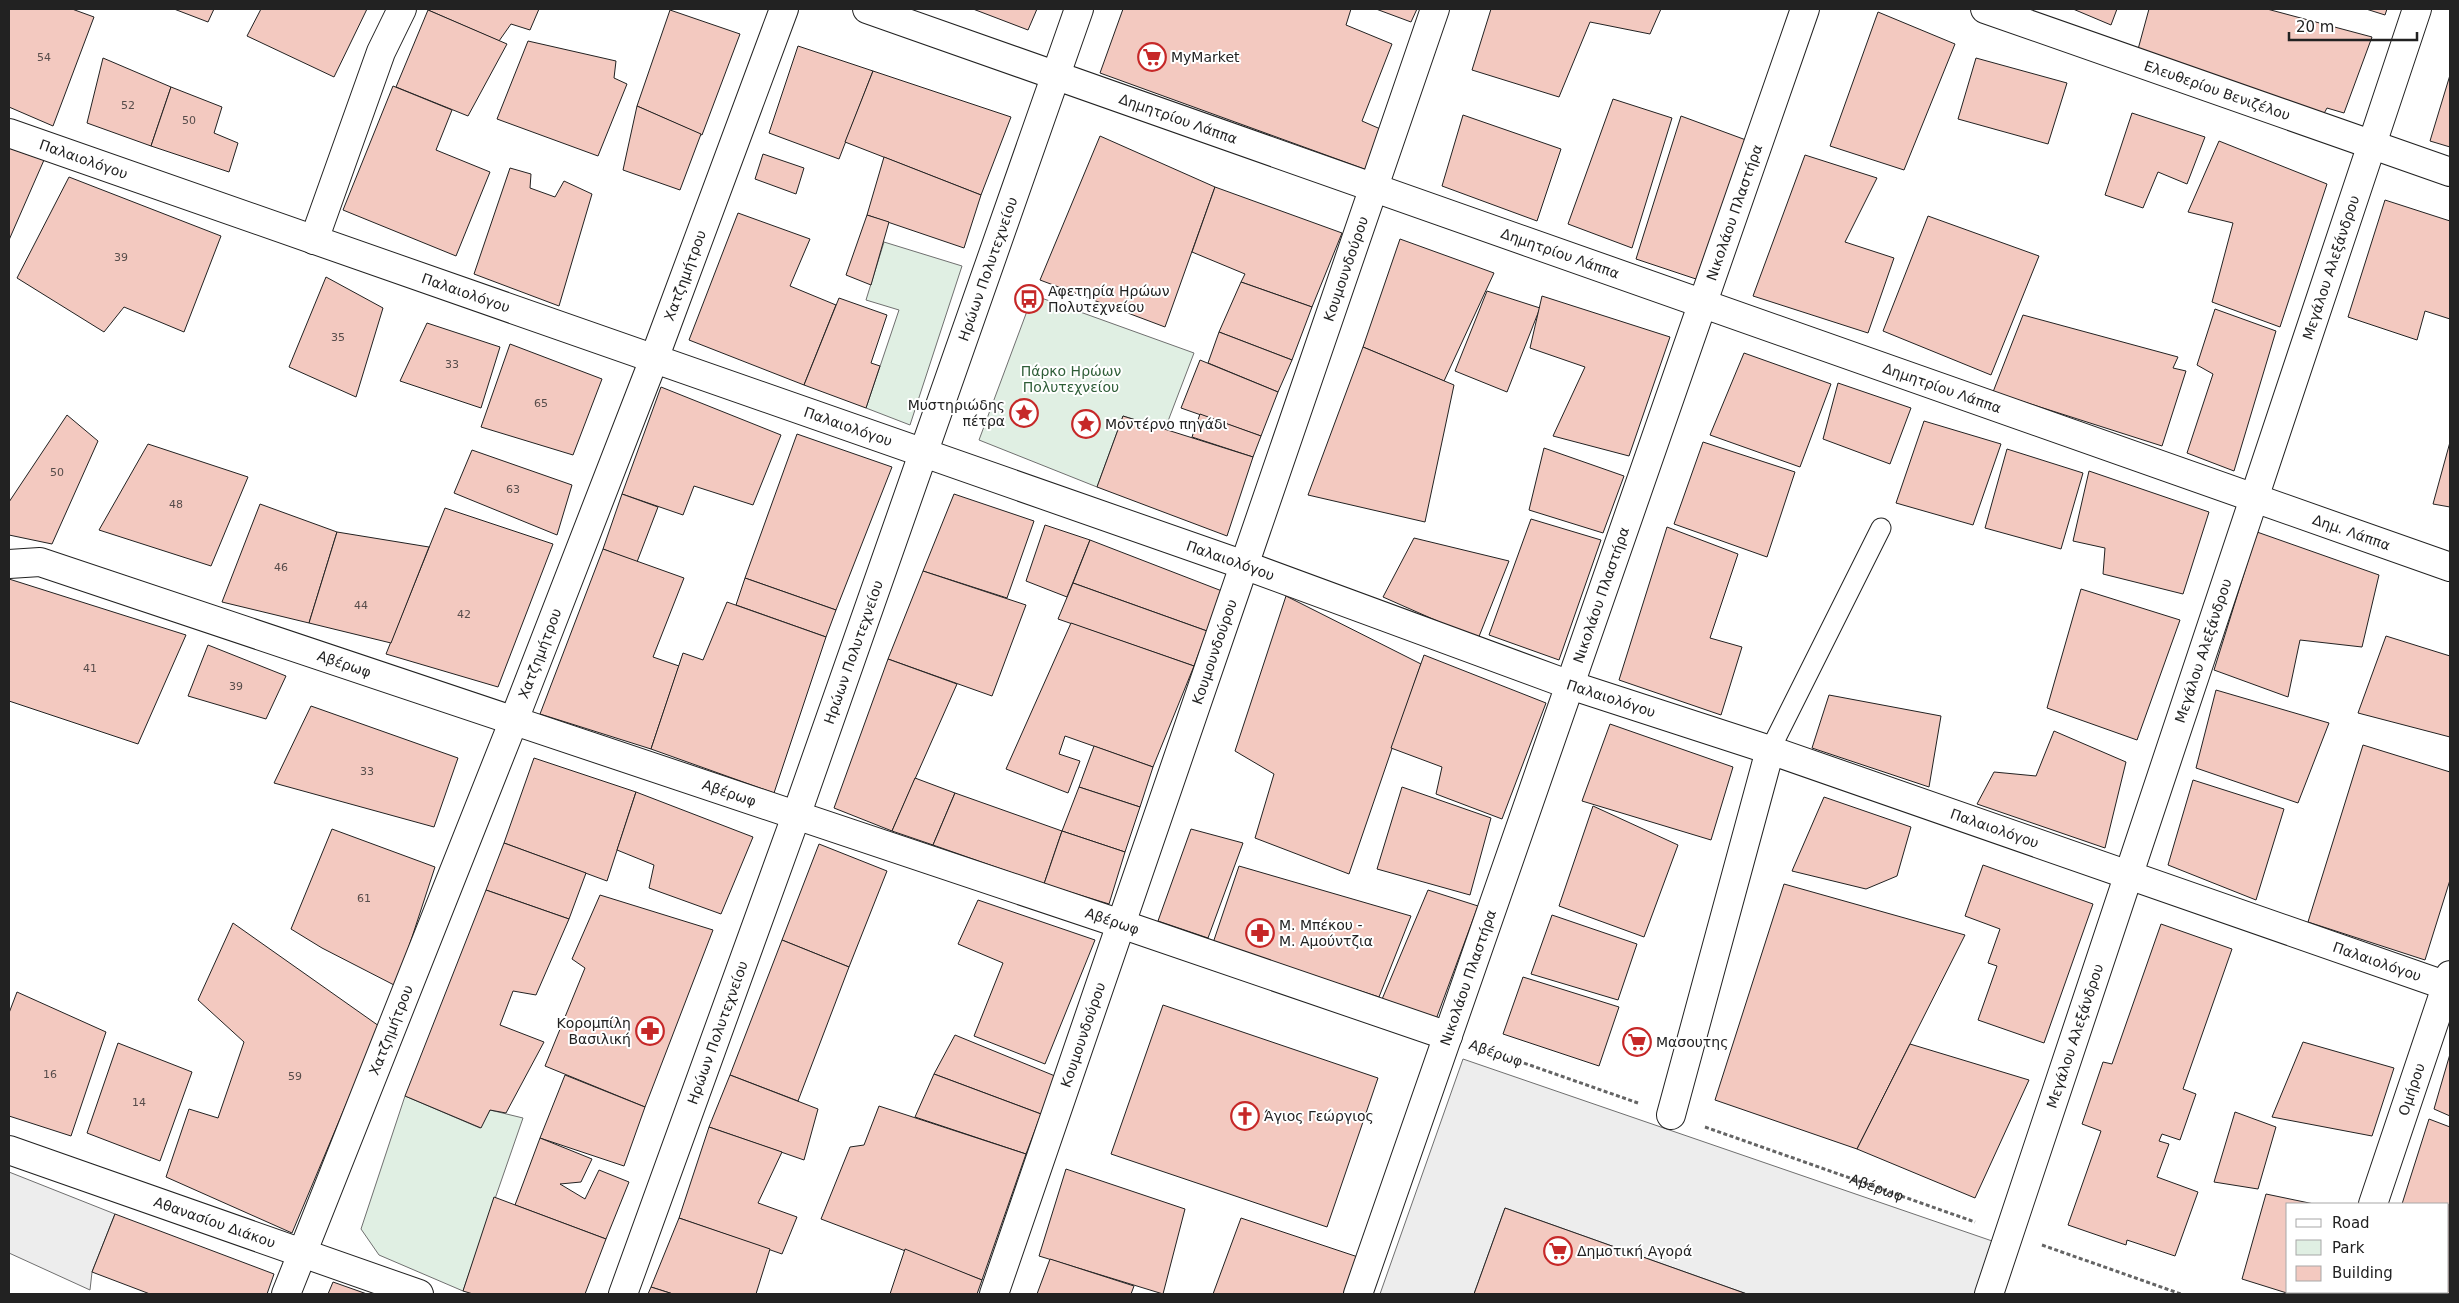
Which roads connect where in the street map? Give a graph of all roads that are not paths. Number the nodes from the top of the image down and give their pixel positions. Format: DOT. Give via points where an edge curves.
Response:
graph roads {
  1 [pos="402,9"];
  2 [pos="784,9"];
  3 [pos="867,9"];
  4 [pos="1079,9"];
  5 [pos="1435,9"];
  6 [pos="1805,9"];
  7 [pos="1985,9"];
  8 [pos="2418,9"];
  9 [pos="1056,75"];
  10 [pos="9,133"];
  11 [pos="2372,145"];
  12 [pos="2450,172"];
  13 [pos="1374,187"];
  14 [pos="314,240"];
  15 [pos="1704,304"];
  16 [pos="654,359"];
  17 [pos="922,453"];
  18 [pos="2253,498"];
  19 [pos="1882,528"];
  20 [pos="9,564"];
  21 [pos="1244,566"];
  22 [pos="2450,567"];
  23 [pos="1570,685"];
  24 [pos="514,720"];
  25 [pos="1770,750"];
  26 [pos="796,816"];
  27 [pos="2129,875"];
  28 [pos="1121,924"];
  29 [pos="2449,983"];
  30 [pos="1448,1036"];
  31 [pos="1671,1115"];
  32 [pos="9,1150"];
  33 [pos="2373,1203"];
  34 [pos="302,1253"];
  35 [pos="286,1294"];
  36 [pos="419,1294"];
  37 [pos="623,1294"];
  38 [pos="994,1294"];
  39 [pos="1358,1294"];
  40 [pos="1989,1294"];
  1 -- 14 [label="street" via="381,52"];
  2 -- 16 [label="street, Χατζημήτρου"];
  3 -- 9 [label="street, Δημητρίου Λάππα"];
  4 -- 9 [label="street, Ηρώων Πολυτεχνείου"];
  5 -- 13 [label="street, Κουμουνδούρου"];
  6 -- 15 [label="street, Νικολάου Πλαστήρα"];
  7 -- 11 [label="street, Ελευθερίου Βενιζέλου"];
  8 -- 11 [label="street, Μεγάλου Αλεξάνδρου"];
  9 -- 13 [label="street, Δημητρίου Λάππα"];
  9 -- 17 [label="street, Ηρώων Πολυτεχνείου"];
  10 -- 14 [label="street, Παλαιολόγου"];
  11 -- 12 [label="street, Ελευθερίου Βενιζέλου"];
  11 -- 18 [label="street, Μεγάλου Αλεξάνδρου"];
  13 -- 15 [label="street, Δημητρίου Λάππα"];
  13 -- 21 [label="street, Κουμουνδούρου"];
  14 -- 16 [label="street, Παλαιολόγου"];
  15 -- 18 [label="street, Δημητρίου Λάππα"];
  15 -- 23 [label="street, Νικολάου Πλαστήρα"];
  16 -- 17 [label="street, Παλαιολόγου"];
  16 -- 24 [label="street, Χατζημήτρου"];
  17 -- 21 [label="street, Παλαιολόγου"];
  17 -- 26 [label="street, Ηρώων Πολυτεχνείου"];
  18 -- 22 [label="street, Δημ. Λάππα"];
  18 -- 27 [label="street, Μεγάλου Αλεξάνδρου"];
  19 -- 25 [label="lane"];
  20 -- 24 [label="street, Αβέρωφ" via="40,562"];
  21 -- 23 [label="street, Παλαιολόγου"];
  21 -- 28 [label="street, Κουμουνδούρου"];
  23 -- 25 [label="street, Παλαιολόγου"];
  23 -- 30 [label="street, Νικολάου Πλαστήρα"];
  24 -- 26 [label="street, Αβέρωφ"];
  24 -- 34 [label="street, Χατζημήτρου"];
  25 -- 27 [label="street, Παλαιολόγου"];
  25 -- 31 [label="street"];
  26 -- 28 [label="street, Αβέρωφ"];
  26 -- 37 [label="street, Ηρώων Πολυτεχνείου"];
  27 -- 29 [label="street, Παλαιολόγου"];
  27 -- 40 [label="street, Μεγάλου Αλεξάνδρου"];
  28 -- 30 [label="street, Αβέρωφ"];
  28 -- 38 [label="street, Κουμουνδούρου"];
  29 -- 33 [label="street, Ομήρου"];
  30 -- 39 [label="street, Νικολάου Πλαστήρα"];
  32 -- 34 [label="street, Αθανασίου Διάκου"];
  34 -- 35 [label="street, Χατζημήτρου"];
  34 -- 36 [label="street, Αθανασίου Διάκου"];
}
